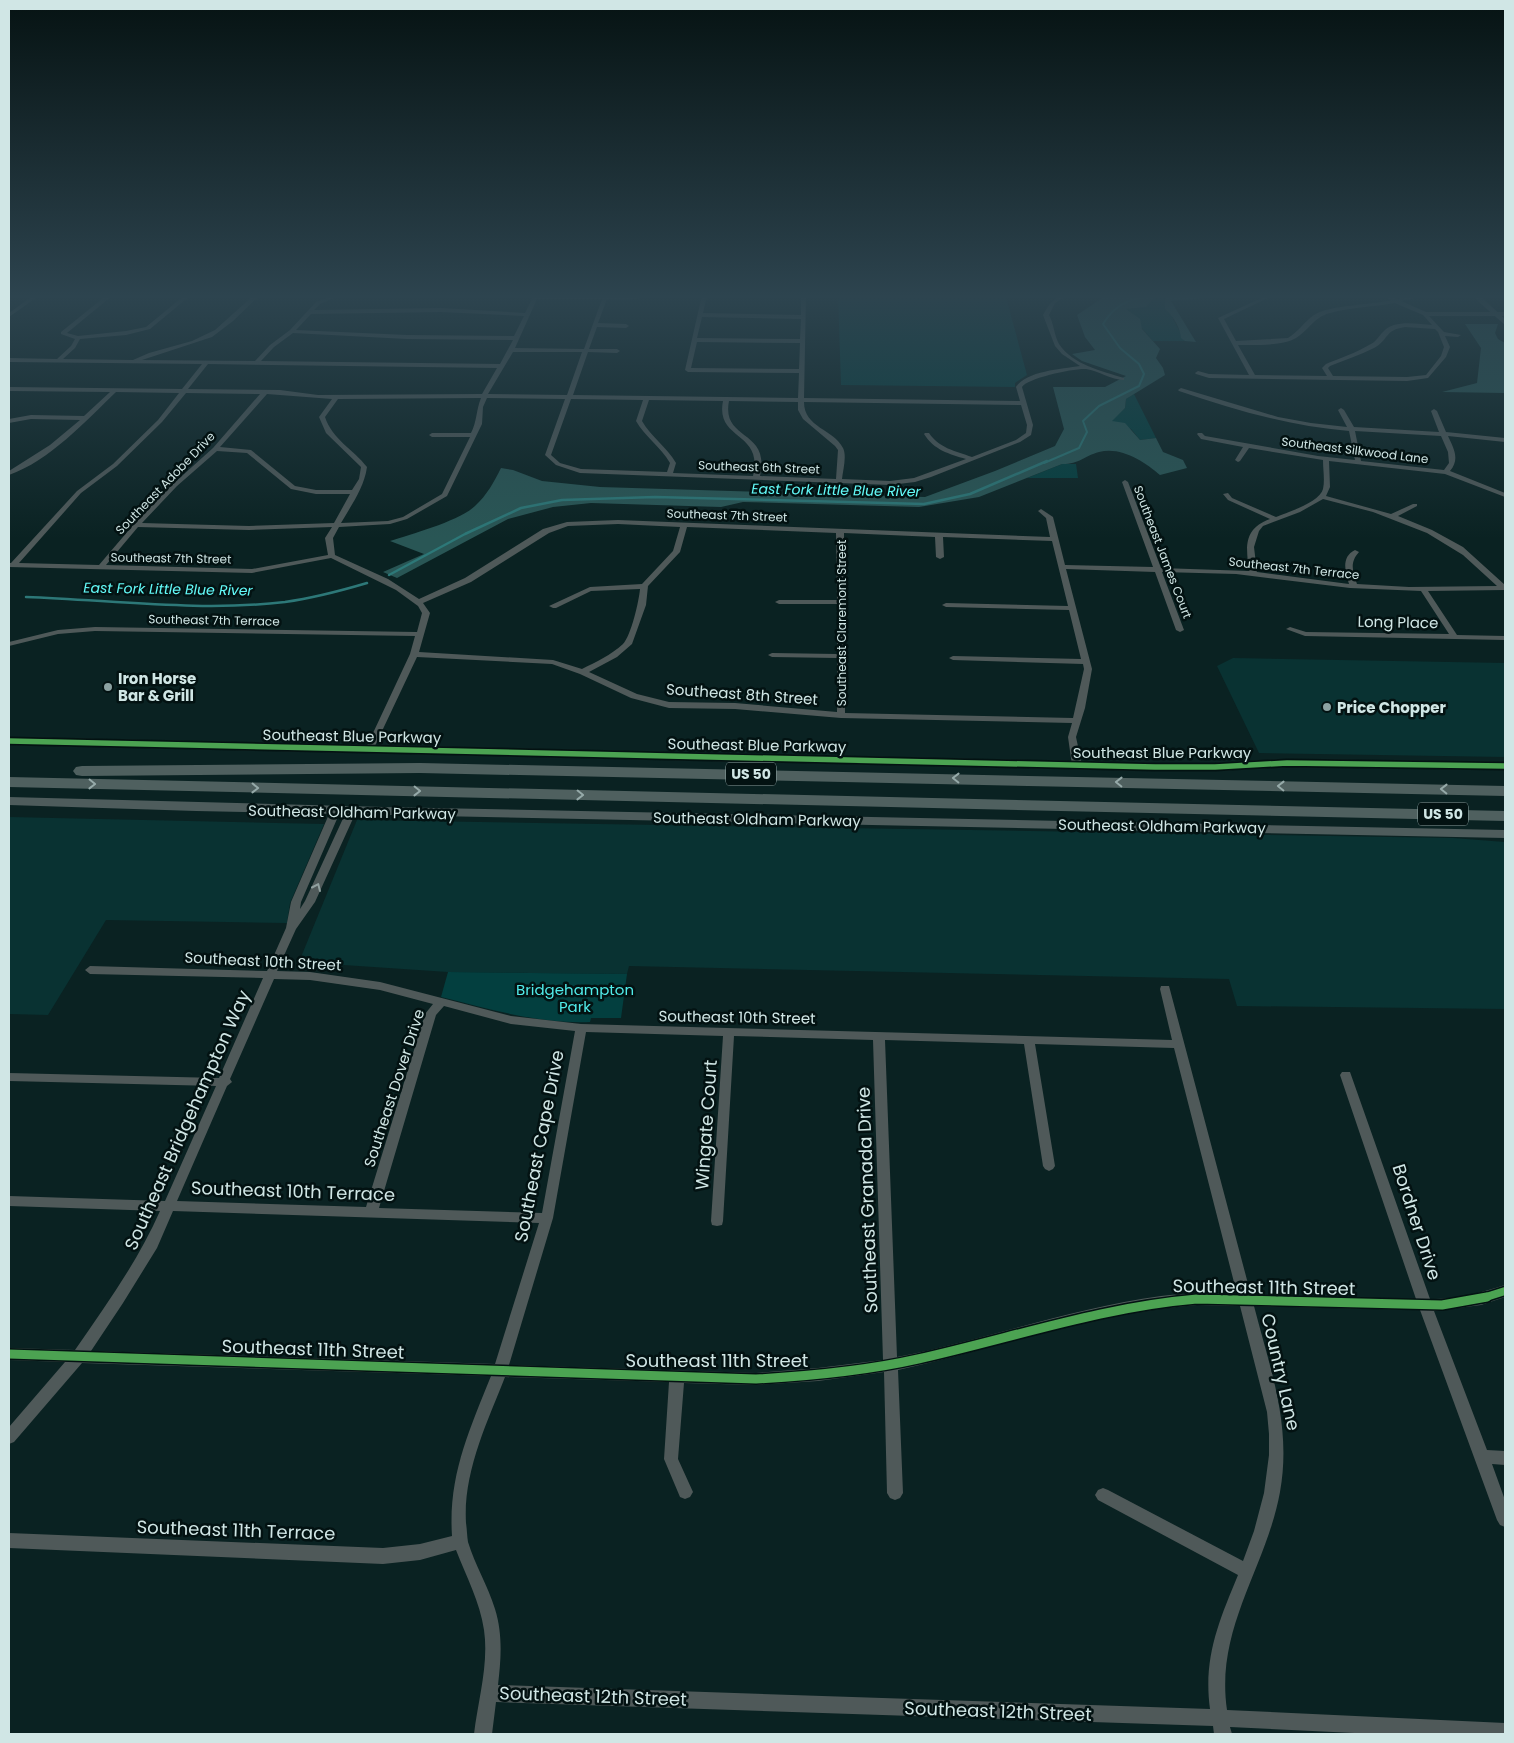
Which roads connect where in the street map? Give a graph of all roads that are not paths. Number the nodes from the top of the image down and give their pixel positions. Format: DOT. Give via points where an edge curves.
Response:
graph roads {
  1 [pos="195,376"];
  2 [pos="495,376"];
  3 [pos="577,376"];
  4 [pos="801,376"];
  5 [pos="1034,376"];
  6 [pos="1111,376"];
  7 [pos="1224,376"];
  8 [pos="1426,376"];
  9 [pos="1253,377"];
  10 [pos="1331,378"];
  11 [pos="1122,380"];
  12 [pos="9,389"];
  13 [pos="115,390"];
  14 [pos="1181,390"];
  15 [pos="182,391"];
  16 [pos="265,392"];
  17 [pos="485,396"];
  18 [pos="336,397"];
  19 [pos="569,397"];
  20 [pos="647,398"];
  21 [pos="726,400"];
  22 [pos="800,400"];
  23 [pos="1024,403"];
  24 [pos="1342,410"];
  25 [pos="1434,411"];
  26 [pos="86,418"];
  27 [pos="9,421"];
  28 [pos="1352,429"];
  29 [pos="1441,432"];
  30 [pos="927,434"];
  31 [pos="1200,434"];
  32 [pos="432,435"];
  33 [pos="474,435"];
  34 [pos="1505,440"];
  35 [pos="1247,446"];
  36 [pos="215,449"];
  37 [pos="971,459"];
  38 [pos="1326,459"];
  39 [pos="1238,460"];
  40 [pos="1358,462"];
  41 [pos="1446,472"];
  42 [pos="9,473"];
  43 [pos="669,475"];
  44 [pos="756,478"];
  45 [pos="839,481"];
  46 [pos="1125,482"];
  47 [pos="356,492"];
  48 [pos="1226,494"];
  49 [pos="1505,495"];
  50 [pos="1323,497"];
  51 [pos="1415,506"];
  52 [pos="1041,512"];
  53 [pos="1390,517"];
  54 [pos="1276,519"];
  55 [pos="336,523"];
  56 [pos="136,525"];
  57 [pos="684,525"];
  58 [pos="840,531"];
  59 [pos="939,535"];
  60 [pos="1054,539"];
  61 [pos="1355,552"];
  62 [pos="332,556"];
  63 [pos="940,557"];
  64 [pos="11,565"];
  65 [pos="102,567"];
  66 [pos="1062,567"];
  67 [pos="1158,570"];
  68 [pos="1253,574"];
  69 [pos="644,586"];
  70 [pos="1354,586"];
  71 [pos="1504,588"];
  72 [pos="1423,590"];
  73 [pos="420,601"];
  74 [pos="779,602"];
  75 [pos="840,602"];
  76 [pos="946,604"];
  77 [pos="553,606"];
  78 [pos="1072,608"];
  79 [pos="1290,629"];
  80 [pos="1180,630"];
  81 [pos="420,634"];
  82 [pos="1455,637"];
  83 [pos="1505,638"];
  84 [pos="9,644"];
  85 [pos="414,654"];
  86 [pos="772,655"];
  87 [pos="840,656"];
  88 [pos="953,658"];
  89 [pos="1086,662"];
  90 [pos="583,672"];
  91 [pos="841,715"];
  92 [pos="1077,721"];
  93 [pos="9,741"];
  94 [pos="370,748"];
  95 [pos="1077,765"];
  96 [pos="1505,766"];
  97 [pos="9,770"];
  98 [pos="9,782"];
  99 [pos="1501,789"];
  100 [pos="9,801"];
  101 [pos="335,812"];
  102 [pos="351,812"];
  103 [pos="1380,813"];
  104 [pos="1505,816"];
  105 [pos="1505,820"];
  106 [pos="1505,834"];
  107 [pos="291,928"];
  108 [pos="90,970"];
  109 [pos="272,973"];
  110 [pos="1165,989"];
  111 [pos="440,1002"];
  112 [pos="581,1028"];
  113 [pos="729,1032"];
  114 [pos="878,1035"];
  115 [pos="1029,1040"];
  116 [pos="1179,1044"];
  117 [pos="1346,1075"];
  118 [pos="9,1078"];
  119 [pos="226,1082"];
  120 [pos="1049,1166"];
  121 [pos="9,1201"];
  122 [pos="171,1206"];
  123 [pos="371,1213"];
  124 [pos="547,1218"];
  125 [pos="717,1221"];
  126 [pos="1505,1292"];
  127 [pos="1245,1300"];
  128 [pos="1425,1305"];
  129 [pos="9,1354"];
  130 [pos="79,1356"];
  131 [pos="891,1364"];
  132 [pos="500,1371"];
  133 [pos="677,1377"];
  134 [pos="9,1437"];
  135 [pos="1482,1457"];
  136 [pos="1505,1458"];
  137 [pos="685,1492"];
  138 [pos="895,1492"];
  139 [pos="1103,1495"];
  140 [pos="1505,1520"];
  141 [pos="460,1540"];
  142 [pos="9,1541"];
  143 [pos="1247,1571"];
  144 [pos="490,1693"];
  145 [pos="1221,1726"];
  146 [pos="1505,1732"];
  147 [pos="483,1734"];
  1 -- 15 [label="street"];
  2 -- 17 [label="street"];
  3 -- 19 [label="street"];
  4 -- 22 [label="street"];
  5 -- 23 [label="street" via="1019,387"];
  6 -- 11 [label="street"];
  7 -- 9 [label="street"];
  8 -- 10 [label="street"];
  9 -- 10 [label="street"];
  12 -- 13 [label="street"];
  13 -- 15 [label="street"];
  13 -- 26 [label="street"];
  14 -- 28 [label="street" via="1258,414"];
  15 -- 16 [label="street"];
  15 -- 64 [label="street" via="160,421 115,465 79,492"];
  16 -- 18 [label="street"];
  16 -- 36 [label="street, Southeast Adobe Drive"];
  17 -- 18 [label="street"];
  17 -- 19 [label="street"];
  17 -- 33 [label="street"];
  18 -- 47 [label="street" via="322,417 323,423 327,431 364,467"];
  19 -- 20 [label="street"];
  19 -- 43 [label="street, Southeast 6th Street" via="548,455 558,464 580,471"];
  20 -- 21 [label="street"];
  20 -- 43 [label="street" via="639,421 668,452 673,463"];
  21 -- 22 [label="street"];
  21 -- 44 [label="street" via="723,409 725,420 757,452"];
  22 -- 23 [label="street"];
  22 -- 45 [label="street" via="805,418 841,450"];
  23 -- 37 [label="street, Southeast 6th Street" via="1030,425 1028,434"];
  24 -- 28 [label="street"];
  25 -- 29 [label="street"];
  26 -- 27 [label="street" via="31,417"];
  26 -- 42 [label="street" via="40,455"];
  28 -- 29 [label="street"];
  28 -- 40 [label="street" via="1356,437"];
  29 -- 34 [label="street"];
  29 -- 41 [label="street" via="1454,456"];
  30 -- 37 [label="street" via="937,446"];
  31 -- 35 [label="street, Southeast Silkwood Lane" via="1203,438"];
  32 -- 33 [label="street"];
  33 -- 55 [label="street" via="444,495 405,518 388,523"];
  35 -- 38 [label="street, Southeast Silkwood Lane"];
  35 -- 39 [label="street"];
  36 -- 47 [label="street" via="249,451 293,488 316,492"];
  36 -- 56 [label="street, Southeast Adobe Drive"];
  37 -- 45 [label="street, Southeast 6th Street" via="914,480 890,483"];
  38 -- 40 [label="street, Southeast Silkwood Lane"];
  38 -- 50 [label="street"];
  40 -- 41 [label="street, Southeast Silkwood Lane"];
  41 -- 49 [label="street, Southeast Silkwood Lane"];
  43 -- 44 [label="street, Southeast 6th Street"];
  44 -- 45 [label="street, Southeast 6th Street"];
  46 -- 67 [label="street, Southeast James Court"];
  47 -- 55 [label="street"];
  48 -- 54 [label="street" via="1230,499"];
  50 -- 53 [label="street"];
  50 -- 54 [label="street"];
  51 -- 53 [label="street"];
  52 -- 60 [label="street" via="1049,517"];
  53 -- 71 [label="street" via="1442,538"];
  54 -- 68 [label="street" via="1260,525 1249,540"];
  55 -- 56 [label="street" via="249,528"];
  55 -- 62 [label="street" via="329,538"];
  56 -- 65 [label="street, Southeast Adobe Drive"];
  57 -- 58 [label="street, Southeast 7th Street"];
  57 -- 69 [label="street" via="676,552"];
  57 -- 73 [label="street, Southeast 7th Street" via="567,524 546,531 468,580"];
  58 -- 59 [label="street, Southeast 7th Street"];
  58 -- 75 [label="street, Southeast Claremont Street"];
  59 -- 60 [label="street, Southeast 7th Street"];
  59 -- 63 [label="street"];
  60 -- 66 [label="street"];
  61 -- 70 [label="street" via="1348,565"];
  62 -- 65 [label="street, Southeast 7th Street" via="252,571"];
  62 -- 73 [label="street"];
  64 -- 65 [label="street, Southeast 7th Street"];
  66 -- 67 [label="street, Southeast 7th Terrace"];
  66 -- 78 [label="street"];
  67 -- 68 [label="street, Southeast 7th Terrace"];
  67 -- 80 [label="street, Southeast James Court"];
  68 -- 70 [label="street, Southeast 7th Terrace"];
  69 -- 77 [label="street" via="590,589"];
  69 -- 90 [label="street" via="642,605 628,644"];
  70 -- 72 [label="street, Southeast 7th Terrace"];
  71 -- 72 [label="street, Southeast 7th Terrace"];
  72 -- 82 [label="street"];
  73 -- 81 [label="street" via="426,613"];
  74 -- 75 [label="street"];
  75 -- 87 [label="street, Southeast Claremont Street"];
  76 -- 78 [label="street"];
  78 -- 89 [label="street"];
  79 -- 82 [label="street, Long Place" via="1305,634"];
  81 -- 84 [label="street, Southeast 7th Terrace" via="95,629 58,632"];
  81 -- 85 [label="street"];
  82 -- 83 [label="street, Long Place"];
  85 -- 90 [label="street, Southeast 8th Street" via="538,660"];
  85 -- 94 [label="street"];
  86 -- 87 [label="street"];
  87 -- 91 [label="street, Southeast Claremont Street"];
  88 -- 89 [label="street"];
  89 -- 92 [label="street" via="1087,683"];
  90 -- 91 [label="street, Southeast 8th Street" via="634,696 669,705 735,706"];
  91 -- 92 [label="street, Southeast 8th Street"];
  92 -- 95 [label="street" via="1072,745"];
  93 -- 94 [label="street, Southeast Blue Parkway"];
  94 -- 95 [label="street, Southeast Blue Parkway"];
  95 -- 96 [label="street, Southeast Blue Parkway" via="1215,768 1287,763"];
  99 -- 97 [label="highway, US 50, one-way" via="440,768"];
  98 -- 103 [label="highway, US 50, one-way"];
  100 -- 101 [label="street, Southeast Oldham Parkway"];
  101 -- 102 [label="street, Southeast Oldham Parkway"];
  101 -- 107 [label="street, Southeast Bridgehampton Way" via="296,902"];
  102 -- 106 [label="street, Southeast Oldham Parkway"];
  107 -- 102 [label="street, Southeast Bridgehampton Way, one-way" via="310,902"];
  103 -- 104 [label="highway, US 50"];
  103 -- 105 [label="highway"];
  107 -- 109 [label="street, Southeast Bridgehampton Way"];
  108 -- 109 [label="street, Southeast 10th Street"];
  109 -- 111 [label="street, Southeast 10th Street" via="357,982"];
  109 -- 119 [label="street, Southeast Bridgehampton Way"];
  110 -- 116 [label="street, Country Lane"];
  111 -- 112 [label="street, Southeast 10th Street" via="511,1020"];
  111 -- 123 [label="street, Southeast Dover Drive" via="431,1014"];
  112 -- 113 [label="street, Southeast 10th Street"];
  112 -- 124 [label="street, Southeast Cape Drive"];
  113 -- 114 [label="street, Southeast 10th Street"];
  113 -- 125 [label="street, Wingate Court"];
  114 -- 115 [label="street, Southeast 10th Street"];
  114 -- 131 [label="street, Southeast Granada Drive"];
  115 -- 116 [label="street, Southeast 10th Street"];
  115 -- 120 [label="street"];
  116 -- 127 [label="street, Country Lane"];
  117 -- 128 [label="street, Bordner Drive"];
  118 -- 119 [label="street"];
  119 -- 122 [label="street, Southeast Bridgehampton Way"];
  121 -- 122 [label="street, Southeast 10th Terrace"];
  122 -- 123 [label="street, Southeast 10th Terrace"];
  122 -- 130 [label="street, Southeast Bridgehampton Way" via="136,1272"];
  123 -- 124 [label="street, Southeast 10th Terrace"];
  124 -- 132 [label="street, Southeast Cape Drive"];
  126 -- 128 [label="street, Southeast 11th Street" via="1455,1304"];
  127 -- 128 [label="street, Southeast 11th Street"];
  127 -- 131 [label="street, Southeast 11th Street" via="1197,1299 1130,1305"];
  127 -- 143 [label="street, Country Lane" via="1274,1412 1278,1441 1272,1501"];
  128 -- 135 [label="street, Bordner Drive"];
  129 -- 130 [label="street, Southeast 11th Street"];
  130 -- 132 [label="street, Southeast 11th Street"];
  130 -- 134 [label="street, Southeast Bridgehampton Way"];
  131 -- 133 [label="street, Southeast 11th Street" via="756,1379"];
  131 -- 138 [label="street, Southeast Granada Drive"];
  132 -- 133 [label="street, Southeast 11th Street"];
  132 -- 141 [label="street, Southeast Cape Drive" via="470,1448 461,1484"];
  133 -- 137 [label="street" via="671,1459"];
  135 -- 136 [label="street"];
  135 -- 140 [label="street, Bordner Drive"];
  139 -- 143 [label="street"];
  141 -- 142 [label="street, Southeast 11th Terrace" via="420,1552 383,1556"];
  141 -- 144 [label="street, Southeast Cape Drive" via="489,1616 494,1656"];
  143 -- 145 [label="street, Country Lane" via="1218,1652 1216,1681"];
  144 -- 145 [label="street, Southeast 12th Street"];
  144 -- 147 [label="street, Southeast Cape Drive"];
  145 -- 146 [label="street, Southeast 12th Street"];
}
